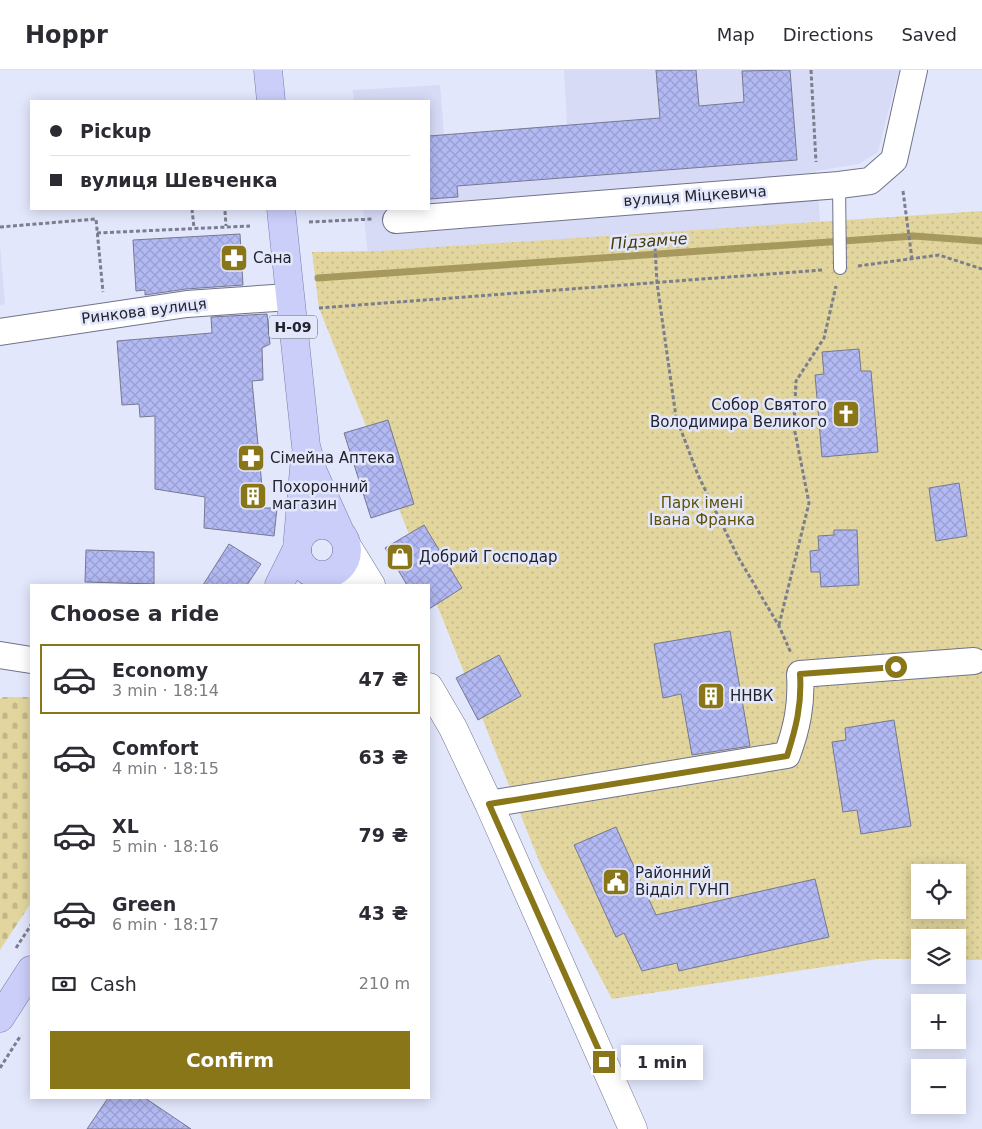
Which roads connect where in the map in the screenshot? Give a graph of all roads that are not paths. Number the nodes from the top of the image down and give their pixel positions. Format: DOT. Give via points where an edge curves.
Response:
graph roads {
  1 [pos="268,70"];
  2 [pos="914,70"];
  3 [pos="271,100"];
  4 [pos="838,185"];
  5 [pos="281,210"];
  6 [pos="385,219"];
  7 [pos="840,268"];
  8 [pos="290,298"];
  9 [pos="0,332"];
  10 [pos="306,446"];
  11 [pos="343,539"];
  12 [pos="297,549"];
  13 [pos="321,580"];
  14 [pos="280,584"];
  15 [pos="370,584"];
  16 [pos="0,654"];
  17 [pos="30,660"];
  18 [pos="974,661"];
  19 [pos="430,689"];
  20 [pos="489,804"];
  21 [pos="30,972"];
  22 [pos="0,1018"];
  23 [pos="633,1129"];
  1 -- 3 [label="main road"];
  2 -- 4 [label="street, вулиця Міцкевича" via="894,160 870,181"];
  4 -- 6 [label="street, вулиця Міцкевича"];
  4 -- 7 [label="lane"];
  5 -- 8 [label="main road, Н-09"];
  8 -- 9 [label="street, Ринкова вулиця" via="187,304"];
  8 -- 10 [label="main road, Н-09"];
  10 -- 11 [label="main road, Н-09" via="313,472"];
  10 -- 12 [label="main road, Н-09"];
  11 -- 12 [label="main road, Н-09" via="325,525 302,534"];
  11 -- 13 [label="main road" via="347,554 341,567"];
  11 -- 15 [label="street"];
  12 -- 13 [label="main road" via="301,564"];
  12 -- 14 [label="main road, Н-09"];
  16 -- 17 [label="street"];
  18 -- 20 [label="street" via="800,674 801,700 787,756"];
  19 -- 20 [label="street" via="453,728"];
  20 -- 23 [label="street"];
  21 -- 22 [label="main road"];
}
